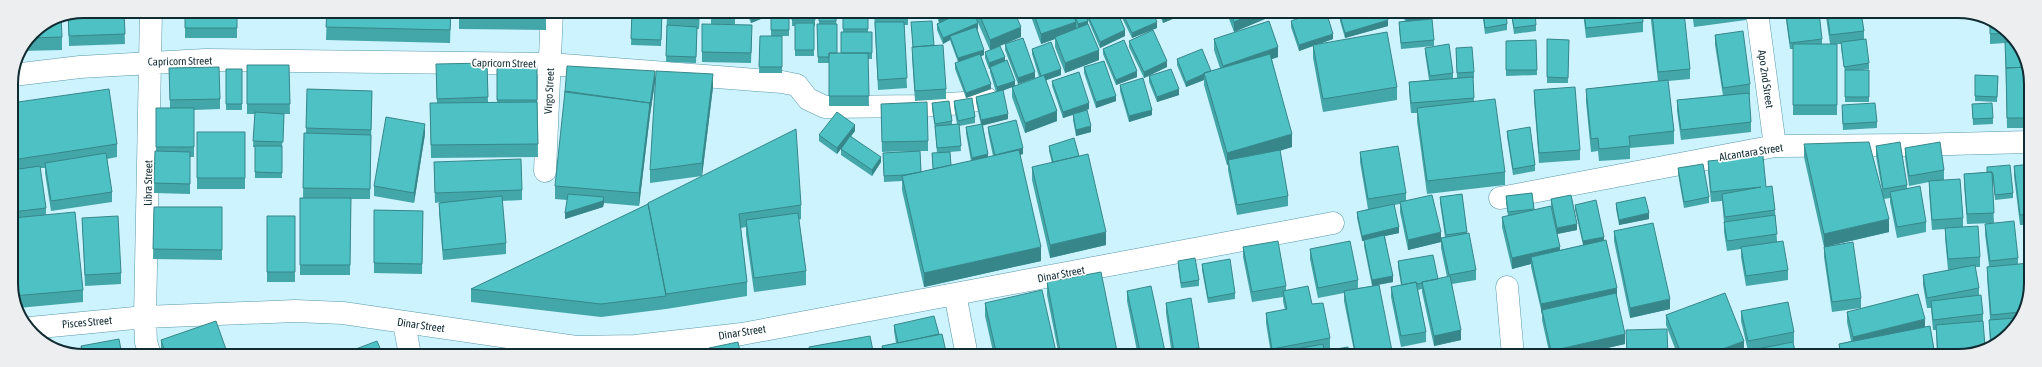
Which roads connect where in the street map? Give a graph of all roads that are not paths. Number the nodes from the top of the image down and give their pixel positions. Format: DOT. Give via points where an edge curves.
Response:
graph roads {
  1 [pos="151,18"];
  2 [pos="552,18"];
  3 [pos="1758,18"];
  4 [pos="151,62"];
  5 [pos="550,64"];
  6 [pos="19,74"];
  7 [pos="986,98"];
  8 [pos="2024,142"];
  9 [pos="1775,146"];
  10 [pos="545,171"];
  11 [pos="1500,198"];
  12 [pos="1333,222"];
  13 [pos="1508,286"];
  14 [pos="955,294"];
  15 [pos="145,317"];
  16 [pos="404,323"];
  17 [pos="36,327"];
  18 [pos="148,349"];
  19 [pos="409,349"];
  20 [pos="966,349"];
  21 [pos="1512,349"];
  1 -- 4 [label="street, Libra Street"];
  2 -- 5 [label="street, Virgo Street"];
  3 -- 9 [label="street, Apo 2nd Street"];
  4 -- 5 [label="street, Capricorn Street" via="205,60"];
  4 -- 6 [label="street, Capricorn Street" via="80,66"];
  4 -- 15 [label="street, Libra Street"];
  5 -- 7 [label="street, Capricorn Street" via="782,82 797,85 808,99 825,107 922,106 963,103"];
  5 -- 10 [label="street, Virgo Street"];
  8 -- 9 [label="street, Alcantara Street" via="1910,146"];
  9 -- 11 [label="street, Alcantara Street"];
  12 -- 14 [label="street, Dinar Street"];
  13 -- 21 [label="street"];
  14 -- 16 [label="street, Dinar Street" via="742,334 635,346 576,347"];
  14 -- 20 [label="street"];
  15 -- 16 [label="street, Dinar Street" via="295,311 343,313"];
  15 -- 17 [label="street, Pisces Street"];
  15 -- 18 [label="street, Libra Street"];
  16 -- 19 [label="street"];
}
